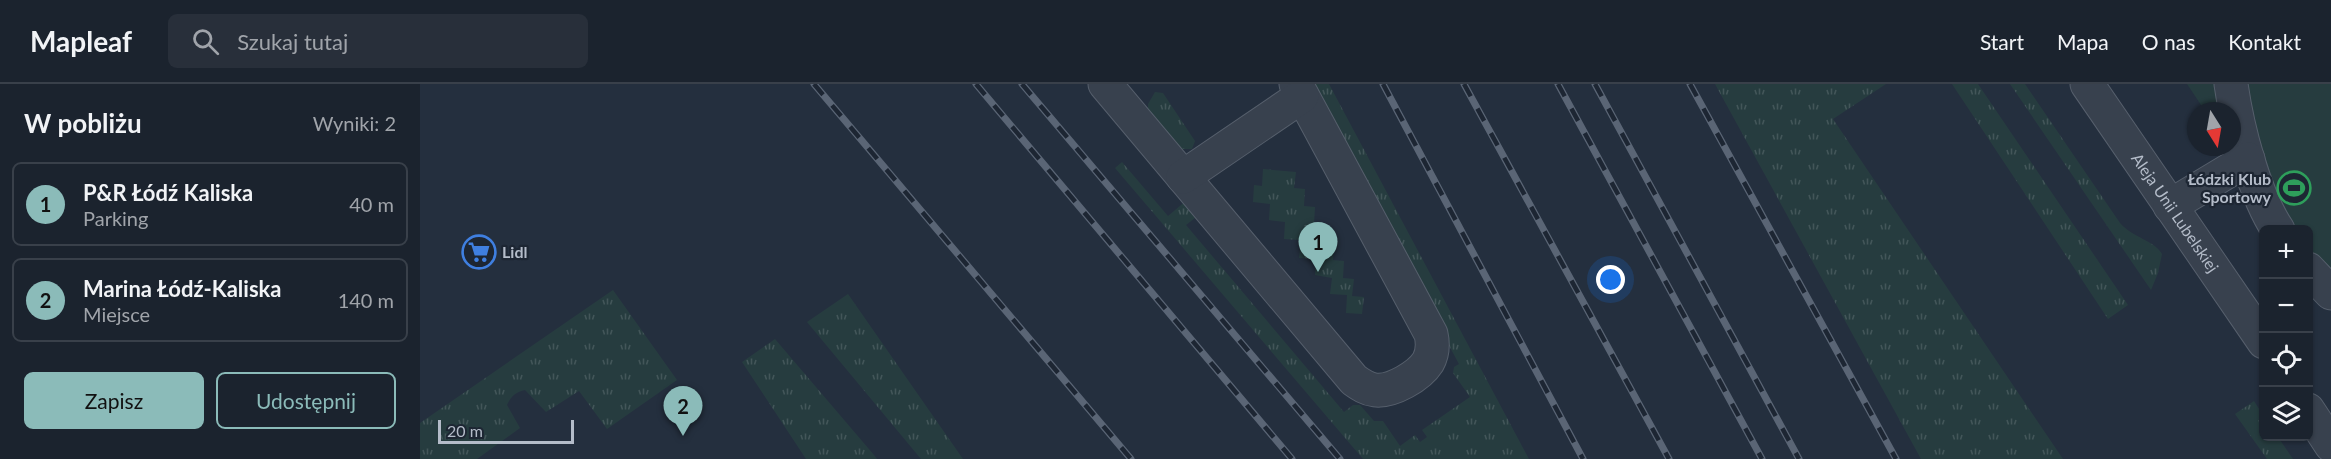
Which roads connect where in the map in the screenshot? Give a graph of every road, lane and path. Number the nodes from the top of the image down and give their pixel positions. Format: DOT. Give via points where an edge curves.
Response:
graph roads {
  1 [pos="2087,84"];
  2 [pos="2230,84"];
  3 [pos="1120,89"];
  4 [pos="1299,90"];
  5 [pos="2248,159"];
  6 [pos="1183,177"];
  7 [pos="2170,206"];
  8 [pos="2276,225"];
  9 [pos="2313,274"];
  10 [pos="2331,293"];
  11 [pos="2259,335"];
  12 [pos="2313,418"];
  13 [pos="2331,445"];
  1 -- 7 [label="street, Aleja Unii Lubelskiej"];
  2 -- 5 [label="street"];
  3 -- 6 [label="street"];
  4 -- 6 [label="street"];
  4 -- 6 [label="street" via="1428,327 1432,348 1418,372 1383,390 1366,388 1354,380"];
  5 -- 7 [label="street"];
  5 -- 8 [label="street"];
  7 -- 11 [label="street, Aleja Unii Lubelskiej"];
  9 -- 10 [label="street"];
  12 -- 13 [label="street"];
}
